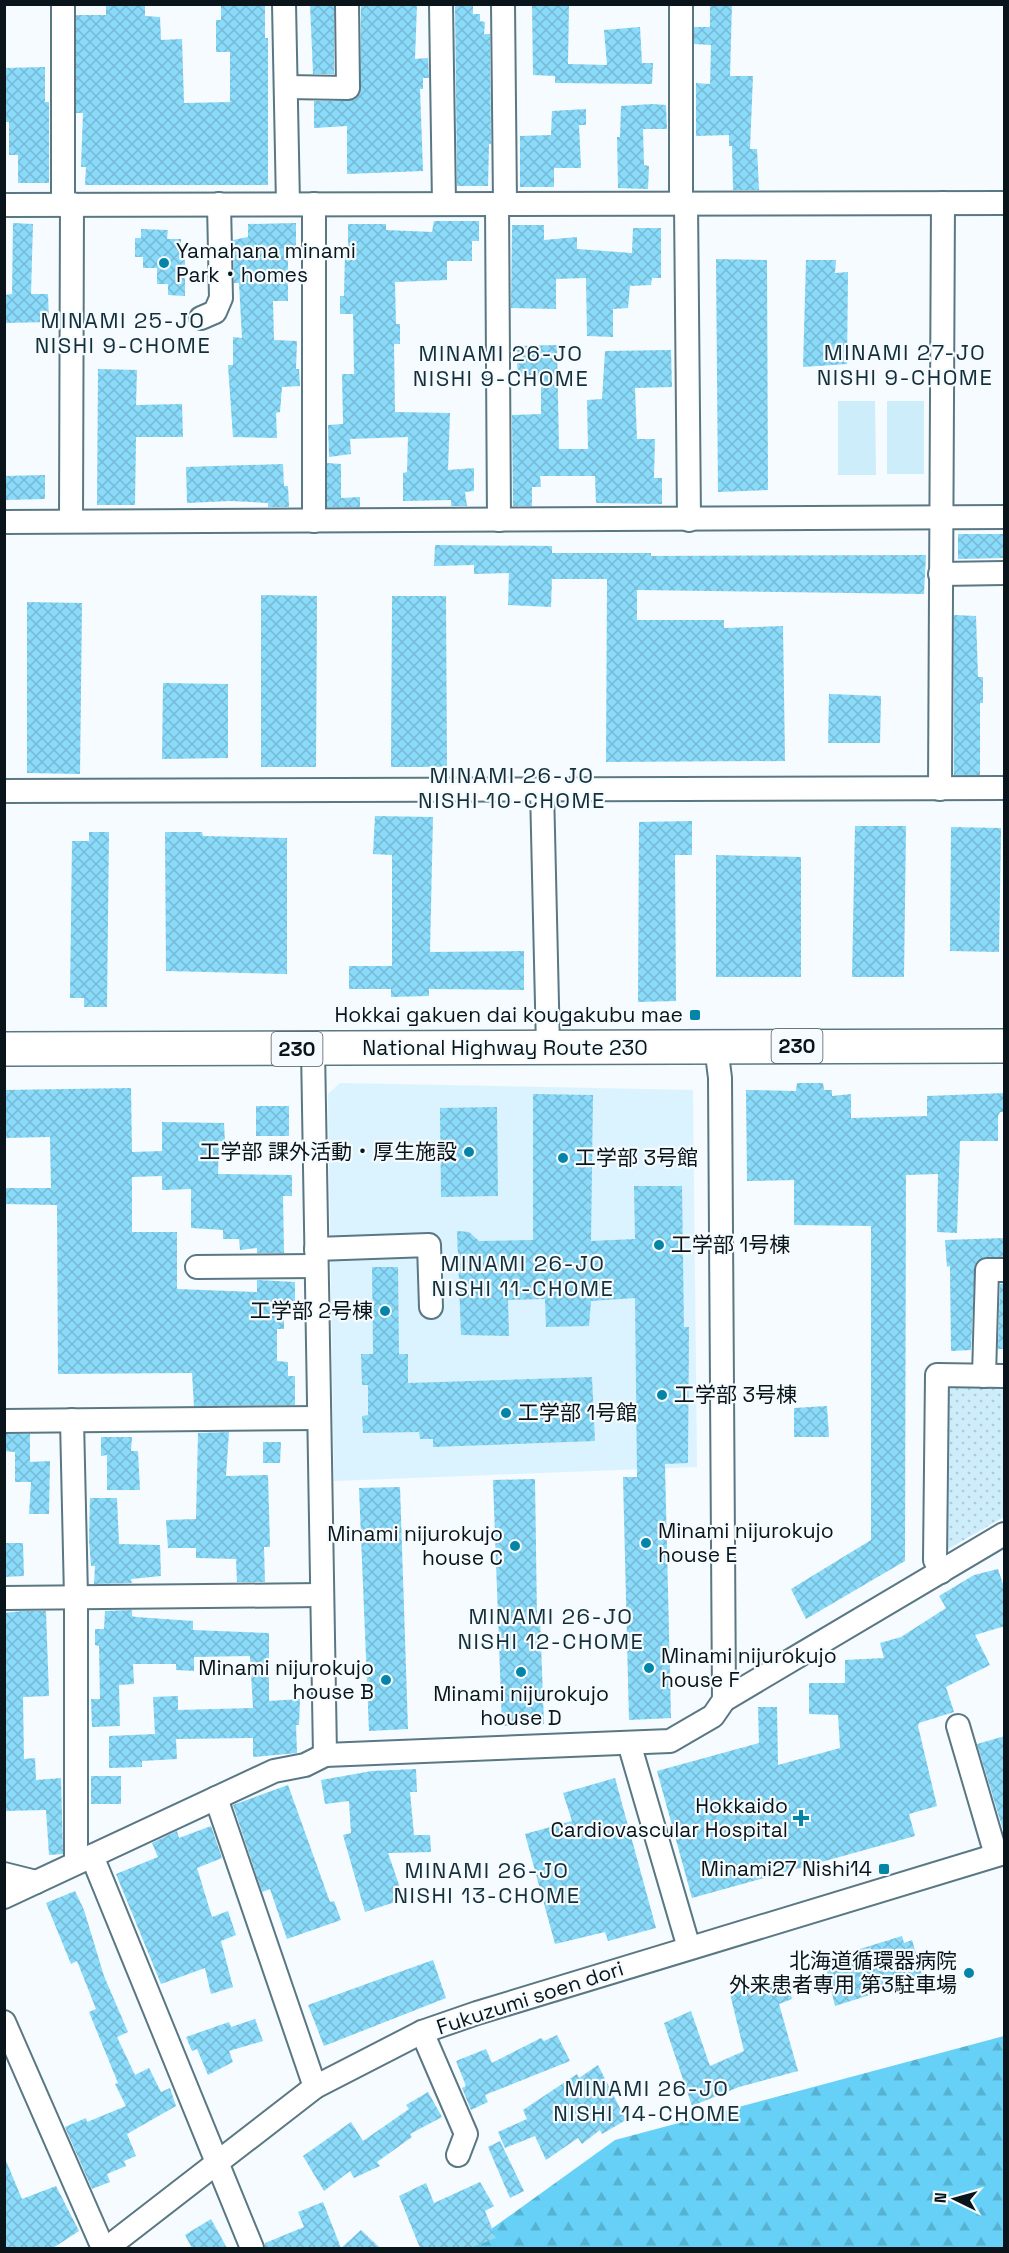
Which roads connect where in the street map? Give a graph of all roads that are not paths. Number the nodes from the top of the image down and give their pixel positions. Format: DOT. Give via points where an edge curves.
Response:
graph roads {
  1 [pos="63,4"];
  2 [pos="284,4"];
  3 [pos="346,4"];
  4 [pos="441,4"];
  5 [pos="503,4"];
  6 [pos="681,4"];
  7 [pos="286,87"];
  8 [pos="684,203"];
  9 [pos="943,203"];
  10 [pos="1005,203"];
  11 [pos="67,204"];
  12 [pos="219,204"];
  13 [pos="288,204"];
  14 [pos="314,204"];
  15 [pos="444,204"];
  16 [pos="501,204"];
  17 [pos="4,205"];
  18 [pos="201,318"];
  19 [pos="940,518"];
  20 [pos="1005,518"];
  21 [pos="499,520"];
  22 [pos="689,520"];
  23 [pos="71,521"];
  24 [pos="314,521"];
  25 [pos="4,522"];
  26 [pos="1005,573"];
  27 [pos="940,574"];
  28 [pos="1005,788"];
  29 [pos="542,789"];
  30 [pos="940,789"];
  31 [pos="4,791"];
  32 [pos="716,1046"];
  33 [pos="1005,1046"];
  34 [pos="548,1047"];
  35 [pos="4,1048"];
  36 [pos="313,1049"];
  37 [pos="316,1257"];
  38 [pos="197,1267"];
  39 [pos="1005,1270"];
  40 [pos="430,1307"];
  41 [pos="994,1376"];
  42 [pos="319,1418"];
  43 [pos="72,1420"];
  44 [pos="4,1421"];
  45 [pos="1005,1534"];
  46 [pos="941,1572"];
  47 [pos="322,1595"];
  48 [pos="76,1597"];
  49 [pos="4,1598"];
  50 [pos="724,1700"];
  51 [pos="958,1726"];
  52 [pos="629,1743"];
  53 [pos="325,1755"];
  54 [pos="216,1798"];
  55 [pos="1000,1854"];
  56 [pos="84,1859"];
  57 [pos="4,1874"];
  58 [pos="36,1882"];
  59 [pos="4,1897"];
  60 [pos="689,1948"];
  61 [pos="4,2022"];
  62 [pos="422,2032"];
  63 [pos="315,2087"];
  64 [pos="458,2155"];
  65 [pos="218,2162"];
  66 [pos="105,2248"];
  67 [pos="252,2248"];
  1 -- 11 [label="street"];
  2 -- 7 [label="street"];
  3 -- 7 [label="street" via="348,87"];
  4 -- 15 [label="street"];
  5 -- 16 [label="street"];
  6 -- 8 [label="street"];
  7 -- 13 [label="street"];
  8 -- 9 [label="street"];
  8 -- 16 [label="street"];
  8 -- 22 [label="street"];
  9 -- 10 [label="street"];
  9 -- 19 [label="street"];
  11 -- 12 [label="street"];
  11 -- 17 [label="street"];
  11 -- 23 [label="street"];
  12 -- 13 [label="street"];
  12 -- 18 [label="street" via="221,298 215,312"];
  13 -- 14 [label="street"];
  14 -- 15 [label="street"];
  14 -- 24 [label="street"];
  15 -- 16 [label="street"];
  16 -- 21 [label="street"];
  19 -- 20 [label="street"];
  19 -- 22 [label="street"];
  19 -- 27 [label="street"];
  21 -- 22 [label="street"];
  21 -- 24 [label="street"];
  23 -- 24 [label="street"];
  23 -- 25 [label="street"];
  26 -- 27 [label="street"];
  27 -- 30 [label="street"];
  28 -- 30 [label="street"];
  29 -- 30 [label="street"];
  29 -- 31 [label="street"];
  29 -- 34 [label="street"];
  32 -- 33 [label="highway, National Highway Route 230 / 230"];
  32 -- 34 [label="highway, National Highway Route 230 / 230"];
  32 -- 50 [label="street" via="720,1078"];
  34 -- 36 [label="highway, National Highway Route 230 / 230"];
  35 -- 36 [label="highway, National Highway Route 230 / 230"];
  36 -- 37 [label="street"];
  37 -- 38 [label="street"];
  37 -- 40 [label="street" via="429,1245"];
  37 -- 42 [label="street"];
  39 -- 41 [label="street" via="987,1270"];
  41 -- 46 [label="street" via="936,1375 935,1560"];
  42 -- 43 [label="street"];
  42 -- 47 [label="street"];
  43 -- 44 [label="street"];
  43 -- 48 [label="street"];
  45 -- 46 [label="street"];
  46 -- 50 [label="street"];
  47 -- 48 [label="street"];
  47 -- 53 [label="street"];
  48 -- 49 [label="street"];
  48 -- 56 [label="street"];
  50 -- 52 [label="street" via="713,1716 670,1741"];
  51 -- 55 [label="street"];
  52 -- 53 [label="street"];
  52 -- 60 [label="street"];
  53 -- 54 [label="street" via="305,1765 274,1771"];
  54 -- 56 [label="street"];
  54 -- 63 [label="street"];
  55 -- 60 [label="street, Fukuzumi soen dori"];
  56 -- 58 [label="street"];
  56 -- 65 [label="street"];
  57 -- 58 [label="street"];
  58 -- 59 [label="street"];
  60 -- 62 [label="street, Fukuzumi soen dori"];
  61 -- 66 [label="street"];
  62 -- 63 [label="street, Fukuzumi soen dori"];
  62 -- 64 [label="street" via="466,2134"];
  63 -- 65 [label="street, Fukuzumi soen dori"];
  65 -- 66 [label="street, Fukuzumi soen dori"];
  65 -- 67 [label="street"];
}
